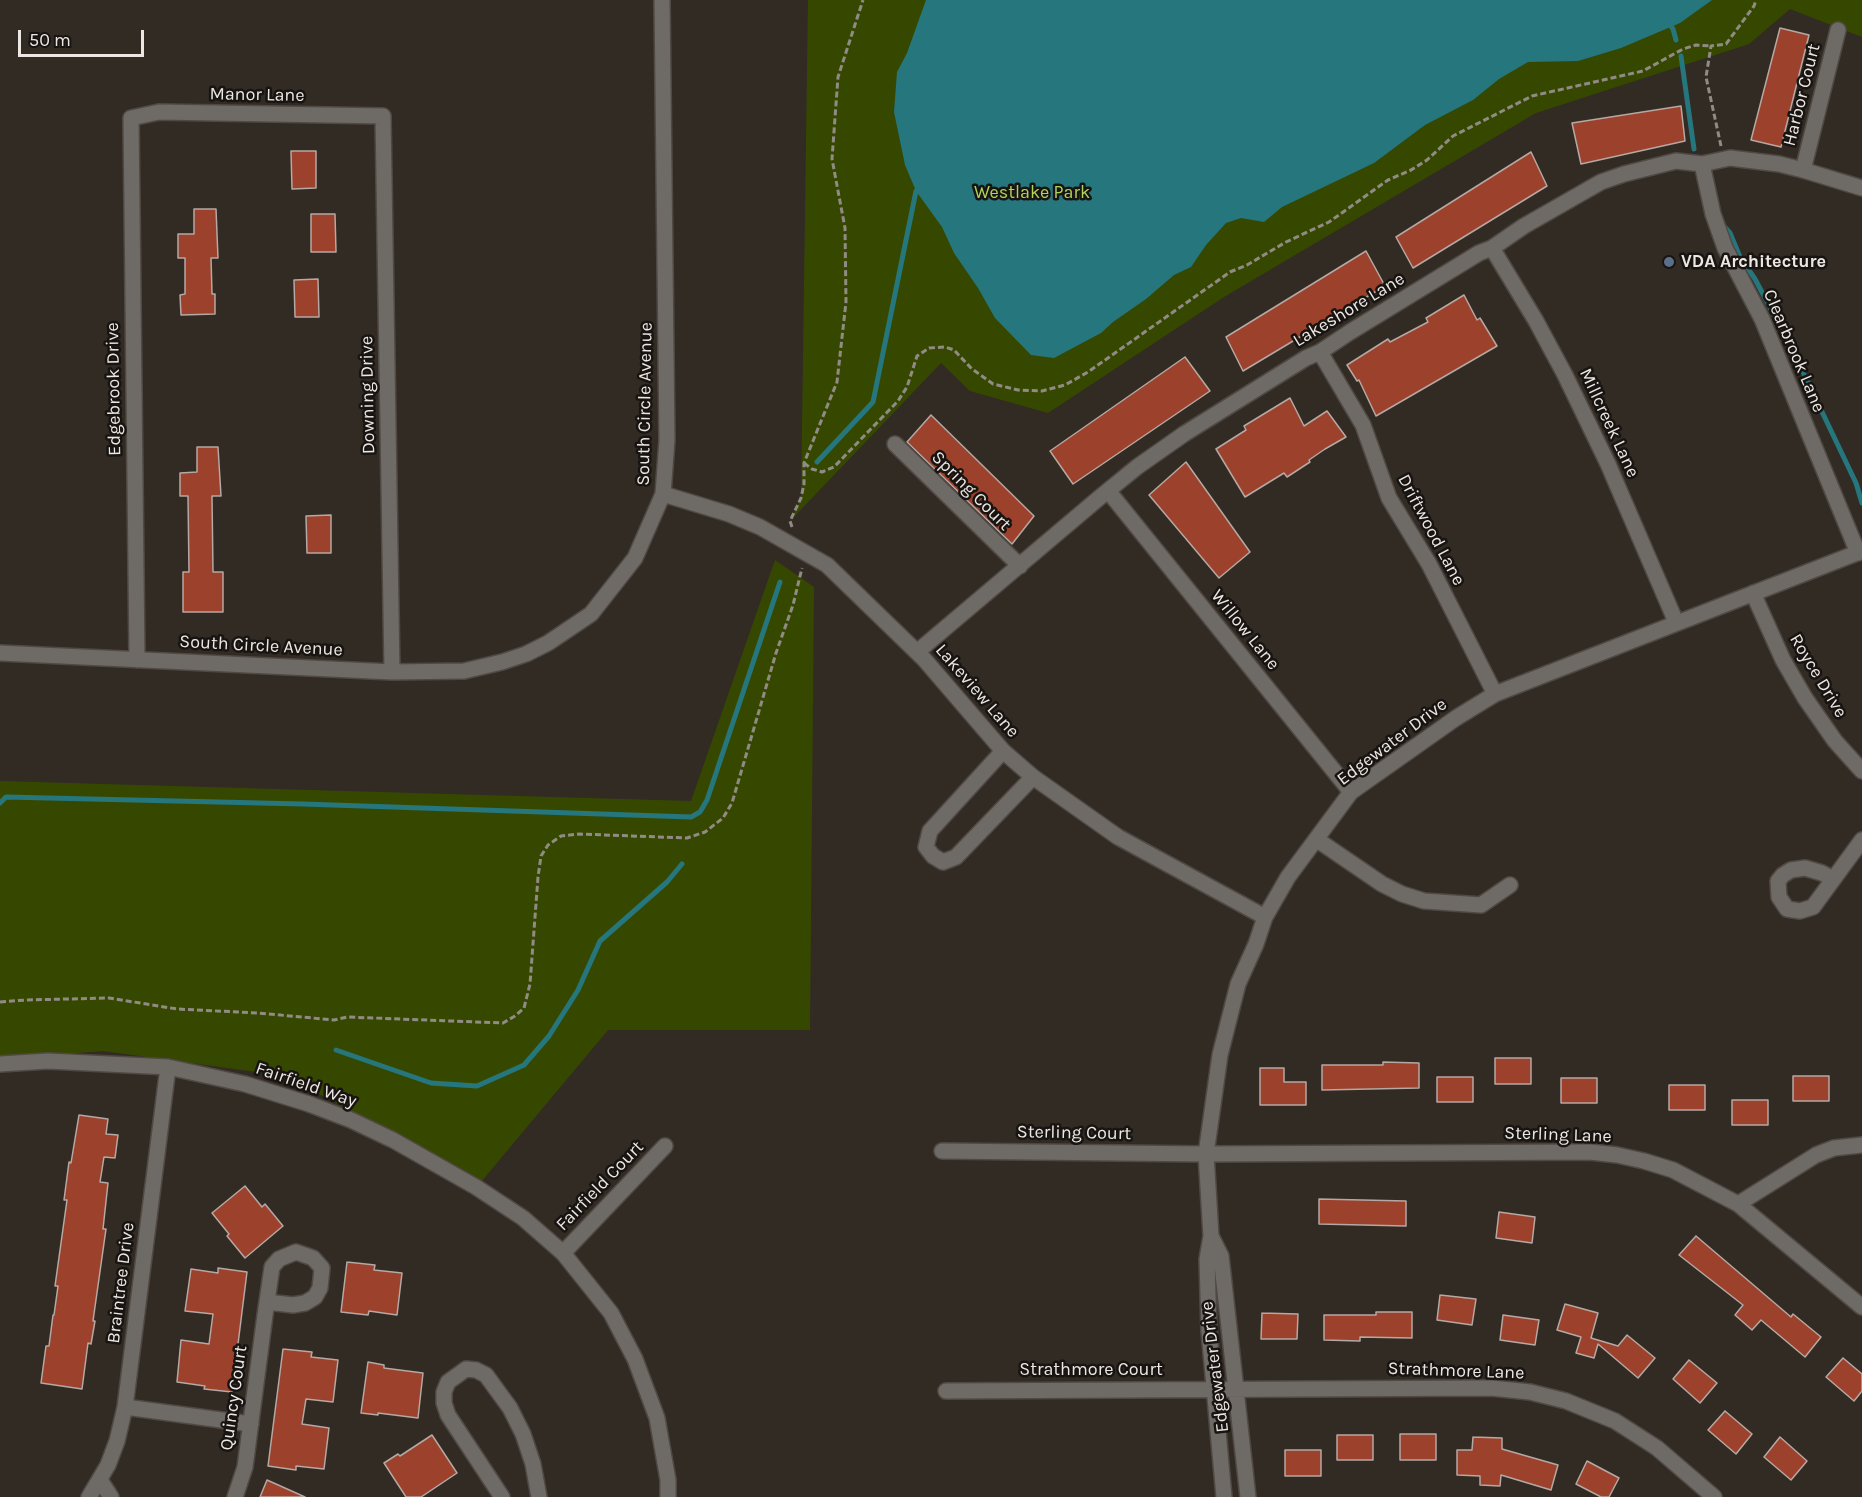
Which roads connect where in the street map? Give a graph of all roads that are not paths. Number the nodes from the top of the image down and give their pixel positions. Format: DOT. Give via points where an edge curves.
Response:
graph roads {
  1 [pos="662,0"];
  2 [pos="1838,30"];
  3 [pos="383,116"];
  4 [pos="131,118"];
  5 [pos="1702,164"];
  6 [pos="1803,170"];
  7 [pos="1862,188"];
  8 [pos="1492,248"];
  9 [pos="1320,352"];
  10 [pos="895,444"];
  11 [pos="1109,492"];
  12 [pos="663,494"];
  13 [pos="1860,552"];
  14 [pos="1020,566"];
  15 [pos="1753,593"];
  16 [pos="1676,622"];
  17 [pos="917,652"];
  18 [pos="0,653"];
  19 [pos="137,660"];
  20 [pos="392,672"];
  21 [pos="1495,693"];
  22 [pos="1003,751"];
  23 [pos="1862,771"];
  24 [pos="1033,777"];
  25 [pos="1352,792"];
  26 [pos="1316,839"];
  27 [pos="1862,840"];
  28 [pos="1833,879"];
  29 [pos="1510,885"];
  30 [pos="1265,917"];
  31 [pos="0,1064"];
  32 [pos="168,1067"];
  33 [pos="1862,1145"];
  34 [pos="665,1146"];
  35 [pos="942,1151"];
  36 [pos="1206,1154"];
  37 [pos="1738,1204"];
  38 [pos="1211,1236"];
  39 [pos="563,1253"];
  40 [pos="267,1302"];
  41 [pos="1862,1307"];
  42 [pos="1214,1389"];
  43 [pos="1237,1389"];
  44 [pos="946,1391"];
  45 [pos="125,1407"];
  46 [pos="251,1424"];
  47 [pos="100,1480"];
  48 [pos="89,1497"];
  49 [pos="111,1497"];
  50 [pos="235,1497"];
  51 [pos="502,1497"];
  52 [pos="539,1497"];
  53 [pos="668,1497"];
  54 [pos="1224,1497"];
  55 [pos="1248,1497"];
  56 [pos="1714,1497"];
  1 -- 12 [label="street, South Circle Avenue" via="667,440"];
  2 -- 6 [label="street, Harbor Court"];
  3 -- 4 [label="street, Manor Lane" via="159,112"];
  3 -- 20 [label="street, Downing Drive"];
  4 -- 19 [label="street, Edgebrook Drive"];
  5 -- 6 [label="street, Lakeshore Lane" via="1730,158"];
  5 -- 8 [label="street, Lakeshore Lane" via="1676,161 1601,182"];
  5 -- 13 [label="street, Clearbrook Lane" via="1725,249 1762,319"];
  6 -- 7 [label="street, Lakeshore Lane"];
  8 -- 9 [label="street, Lakeshore Lane"];
  8 -- 16 [label="street, Millcreek Lane" via="1565,375"];
  9 -- 11 [label="street, Lakeshore Lane" via="1184,434"];
  9 -- 21 [label="street, Driftwood Lane" via="1363,425 1389,498 1429,564"];
  10 -- 14 [label="street, Spring Court"];
  11 -- 14 [label="street, Lakeshore Lane"];
  11 -- 25 [label="street, Willow Lane"];
  12 -- 17 [label="street, Lakeview Lane" via="760,527 827,565"];
  12 -- 20 [label="street, South Circle Avenue" via="645,539 622,576 591,614 548,643 502,662 464,671"];
  13 -- 15 [label="street, Edgewater Drive"];
  14 -- 17 [label="street, Lakeshore Lane"];
  15 -- 16 [label="street, Edgewater Drive"];
  15 -- 23 [label="street, Royce Drive" via="1804,698"];
  16 -- 21 [label="street, Edgewater Drive"];
  17 -- 22 [label="street, Lakeview Lane"];
  18 -- 19 [label="street, South Circle Avenue"];
  19 -- 20 [label="street, South Circle Avenue"];
  21 -- 25 [label="street, Edgewater Drive"];
  22 -- 24 [label="street, Lakeview Lane"];
  22 -- 24 [label="street" via="930,831 926,847 933,856 944,862 956,857"];
  24 -- 30 [label="street, Lakeview Lane" via="1118,837"];
  25 -- 26 [label="street, Edgewater Drive"];
  26 -- 29 [label="street" via="1382,884 1424,901 1481,905"];
  26 -- 30 [label="street, Edgewater Drive"];
  27 -- 28 [label="street"];
  30 -- 36 [label="street, Edgewater Drive" via="1238,984 1220,1055"];
  31 -- 32 [label="street, Fairfield Way" via="77,1061"];
  32 -- 39 [label="street, Fairfield Way" via="271,1091 372,1130 476,1187 523,1218"];
  32 -- 45 [label="street, Braintree Drive"];
  33 -- 37 [label="street" via="1834,1148 1816,1155"];
  34 -- 39 [label="street, Fairfield Court"];
  35 -- 36 [label="street, Sterling Court"];
  36 -- 37 [label="street, Sterling Lane" via="1590,1152 1673,1170"];
  36 -- 38 [label="street, Edgewater Drive"];
  37 -- 41 [label="street, Sterling Lane"];
  38 -- 42 [label="street, Edgewater Drive" via="1207,1258"];
  38 -- 43 [label="street, Edgewater Drive" via="1221,1256"];
  39 -- 53 [label="street, Fairfield Way" via="611,1313 635,1359 657,1418"];
  40 -- 46 [label="street, Quincy Court"];
  42 -- 43 [label="street, Strathmore Court"];
  42 -- 44 [label="street, Strathmore Court"];
  42 -- 54 [label="street, Edgewater Drive"];
  43 -- 55 [label="street, Edgewater Drive"];
  43 -- 56 [label="street, Strathmore Lane" via="1491,1388 1530,1392 1566,1401 1615,1421 1657,1448"];
  45 -- 46 [label="street"];
  45 -- 47 [label="street, Braintree Drive" via="117,1441"];
  46 -- 50 [label="street, Quincy Court" via="242,1480"];
  47 -- 48 [label="street, Braintree Drive"];
  47 -- 49 [label="street"];
  51 -- 52 [label="street" via="448,1415 444,1402 448,1382 465,1370 486,1375 510,1408 524,1434"];
}
